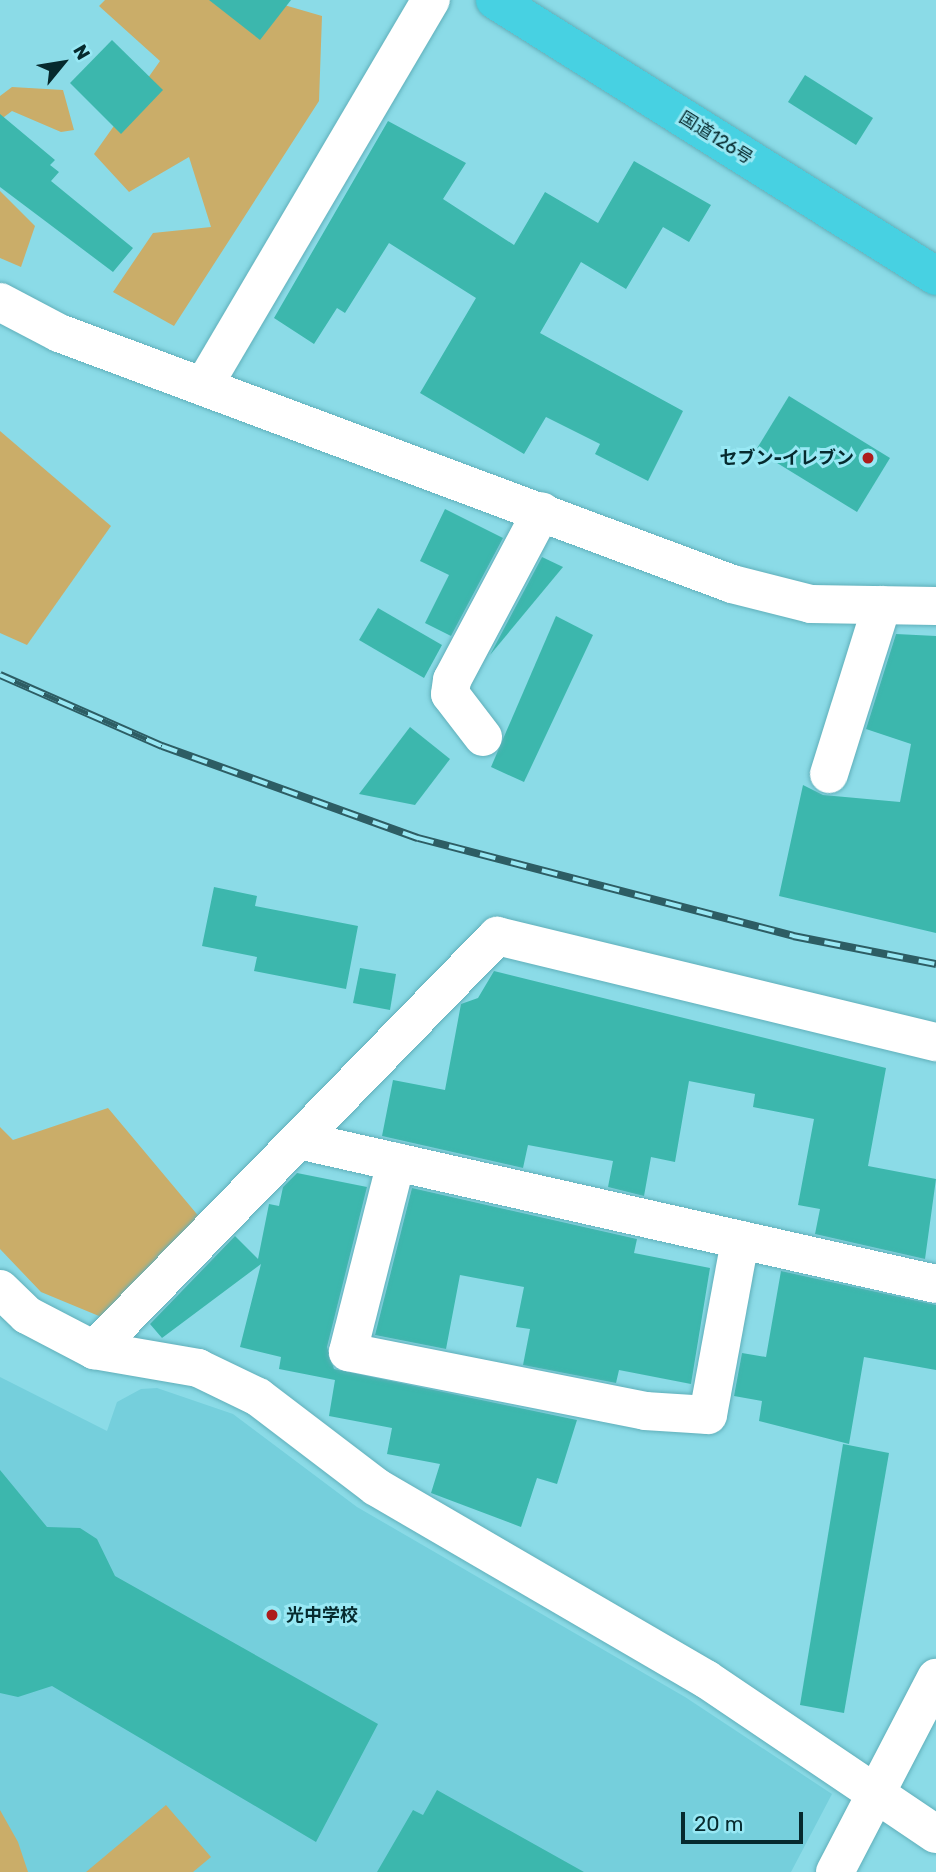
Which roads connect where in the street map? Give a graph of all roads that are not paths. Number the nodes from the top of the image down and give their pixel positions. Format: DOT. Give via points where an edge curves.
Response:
graph roads {
  1 [pos="431,0"];
  2 [pos="495,0"];
  3 [pos="936,276"];
  4 [pos="0,302"];
  5 [pos="204,385"];
  6 [pos="542,511"];
  7 [pos="882,605"];
  8 [pos="936,606"];
  9 [pos="483,737"];
  10 [pos="829,774"];
  11 [pos="936,1042"];
  12 [pos="303,1141"];
  13 [pos="396,1162"];
  14 [pos="740,1240"];
  15 [pos="936,1284"];
  16 [pos="0,1289"];
  17 [pos="94,1350"];
  18 [pos="936,1678"];
  19 [pos="878,1795"];
  20 [pos="936,1834"];
  21 [pos="835,1872"];
  1 -- 5 [label="street"];
  2 -- 3 [label="highway, 国道126号"];
  4 -- 5 [label="street" via="59,333"];
  5 -- 6 [label="street"];
  6 -- 7 [label="street" via="733,584 811,604"];
  6 -- 9 [label="street" via="453,680 450,694"];
  7 -- 8 [label="street"];
  7 -- 10 [label="street"];
  11 -- 12 [label="street" via="497,936"];
  12 -- 13 [label="street"];
  12 -- 17 [label="street"];
  13 -- 14 [label="street"];
  13 -- 14 [label="street" via="348,1352 645,1411 708,1415"];
  14 -- 15 [label="street"];
  16 -- 17 [label="street" via="27,1315"];
  17 -- 19 [label="street" via="198,1368 258,1397 376,1487 706,1679"];
  18 -- 19 [label="street"];
  19 -- 20 [label="street"];
  19 -- 21 [label="street"];
}
